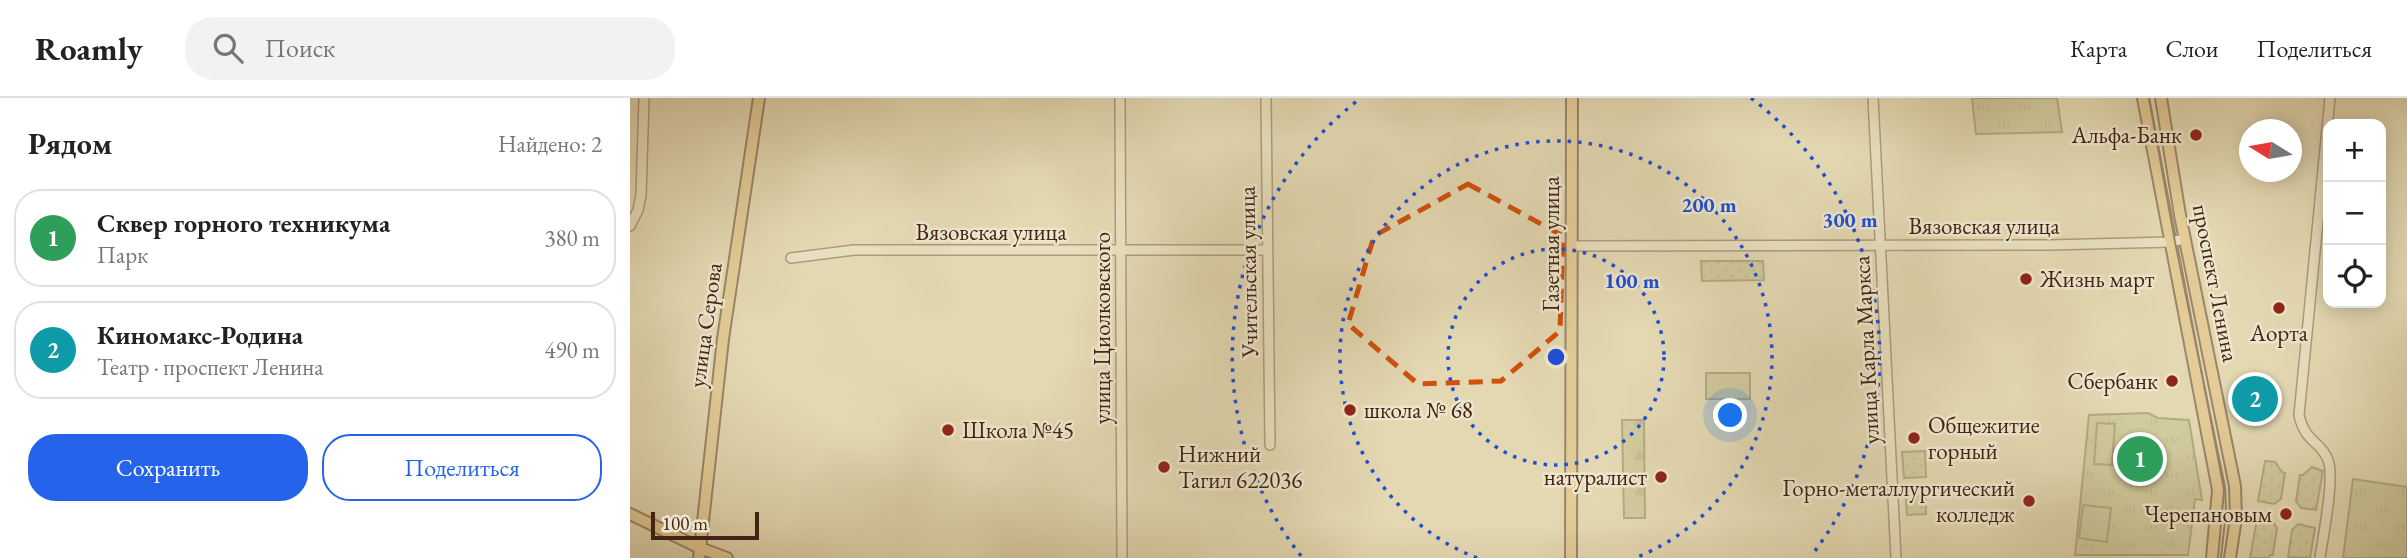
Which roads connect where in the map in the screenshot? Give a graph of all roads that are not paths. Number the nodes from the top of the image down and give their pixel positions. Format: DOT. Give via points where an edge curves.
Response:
graph roads {
  1 [pos="644,98"];
  2 [pos="759,98"];
  3 [pos="1120,98"];
  4 [pos="1266,98"];
  5 [pos="1572,98"];
  6 [pos="1873,98"];
  7 [pos="2143,98"];
  8 [pos="2161,98"];
  9 [pos="2330,98"];
  10 [pos="630,226"];
  11 [pos="2185,239"];
  12 [pos="2170,242"];
  13 [pos="1572,246"];
  14 [pos="1880,246"];
  15 [pos="1122,250"];
  16 [pos="1267,250"];
  17 [pos="791,258"];
  18 [pos="1270,445"];
  19 [pos="630,514"];
  20 [pos="699,553"];
  21 [pos="727,558"];
  22 [pos="1122,558"];
  23 [pos="1571,558"];
  24 [pos="1896,558"];
  25 [pos="2213,558"];
  26 [pos="2230,558"];
  27 [pos="2320,558"];
  1 -- 10 [label="street" via="642,186"];
  2 -- 20 [label="main road, улица Серова" via="723,340"];
  3 -- 15 [label="street, улица Циолковского"];
  4 -- 16 [label="street, Учительская улица"];
  5 -- 13 [label="main road, Газетная улица"];
  6 -- 14 [label="street, улица Карла Маркса"];
  7 -- 12 [label="main road, проспект Ленина"];
  8 -- 11 [label="main road, проспект Ленина"];
  9 -- 27 [label="street" via="2299,415 2302,428 2326,455 2331,470"];
  11 -- 12 [label="street, Вязовская улица"];
  11 -- 26 [label="main road, проспект Ленина" via="2235,486"];
  12 -- 14 [label="street, Вязовская улица"];
  12 -- 25 [label="main road, проспект Ленина" via="2218,490"];
  13 -- 14 [label="street, Вязовская улица"];
  13 -- 23 [label="main road, Газетная улица"];
  14 -- 24 [label="street, улица Карла Маркса"];
  15 -- 16 [label="street, Вязовская улица"];
  15 -- 17 [label="street, Вязовская улица" via="846,251"];
  15 -- 22 [label="street, улица Циолковского"];
  16 -- 18 [label="street, Учительская улица"];
  19 -- 20 [label="main road"];
  20 -- 21 [label="main road"];
}
